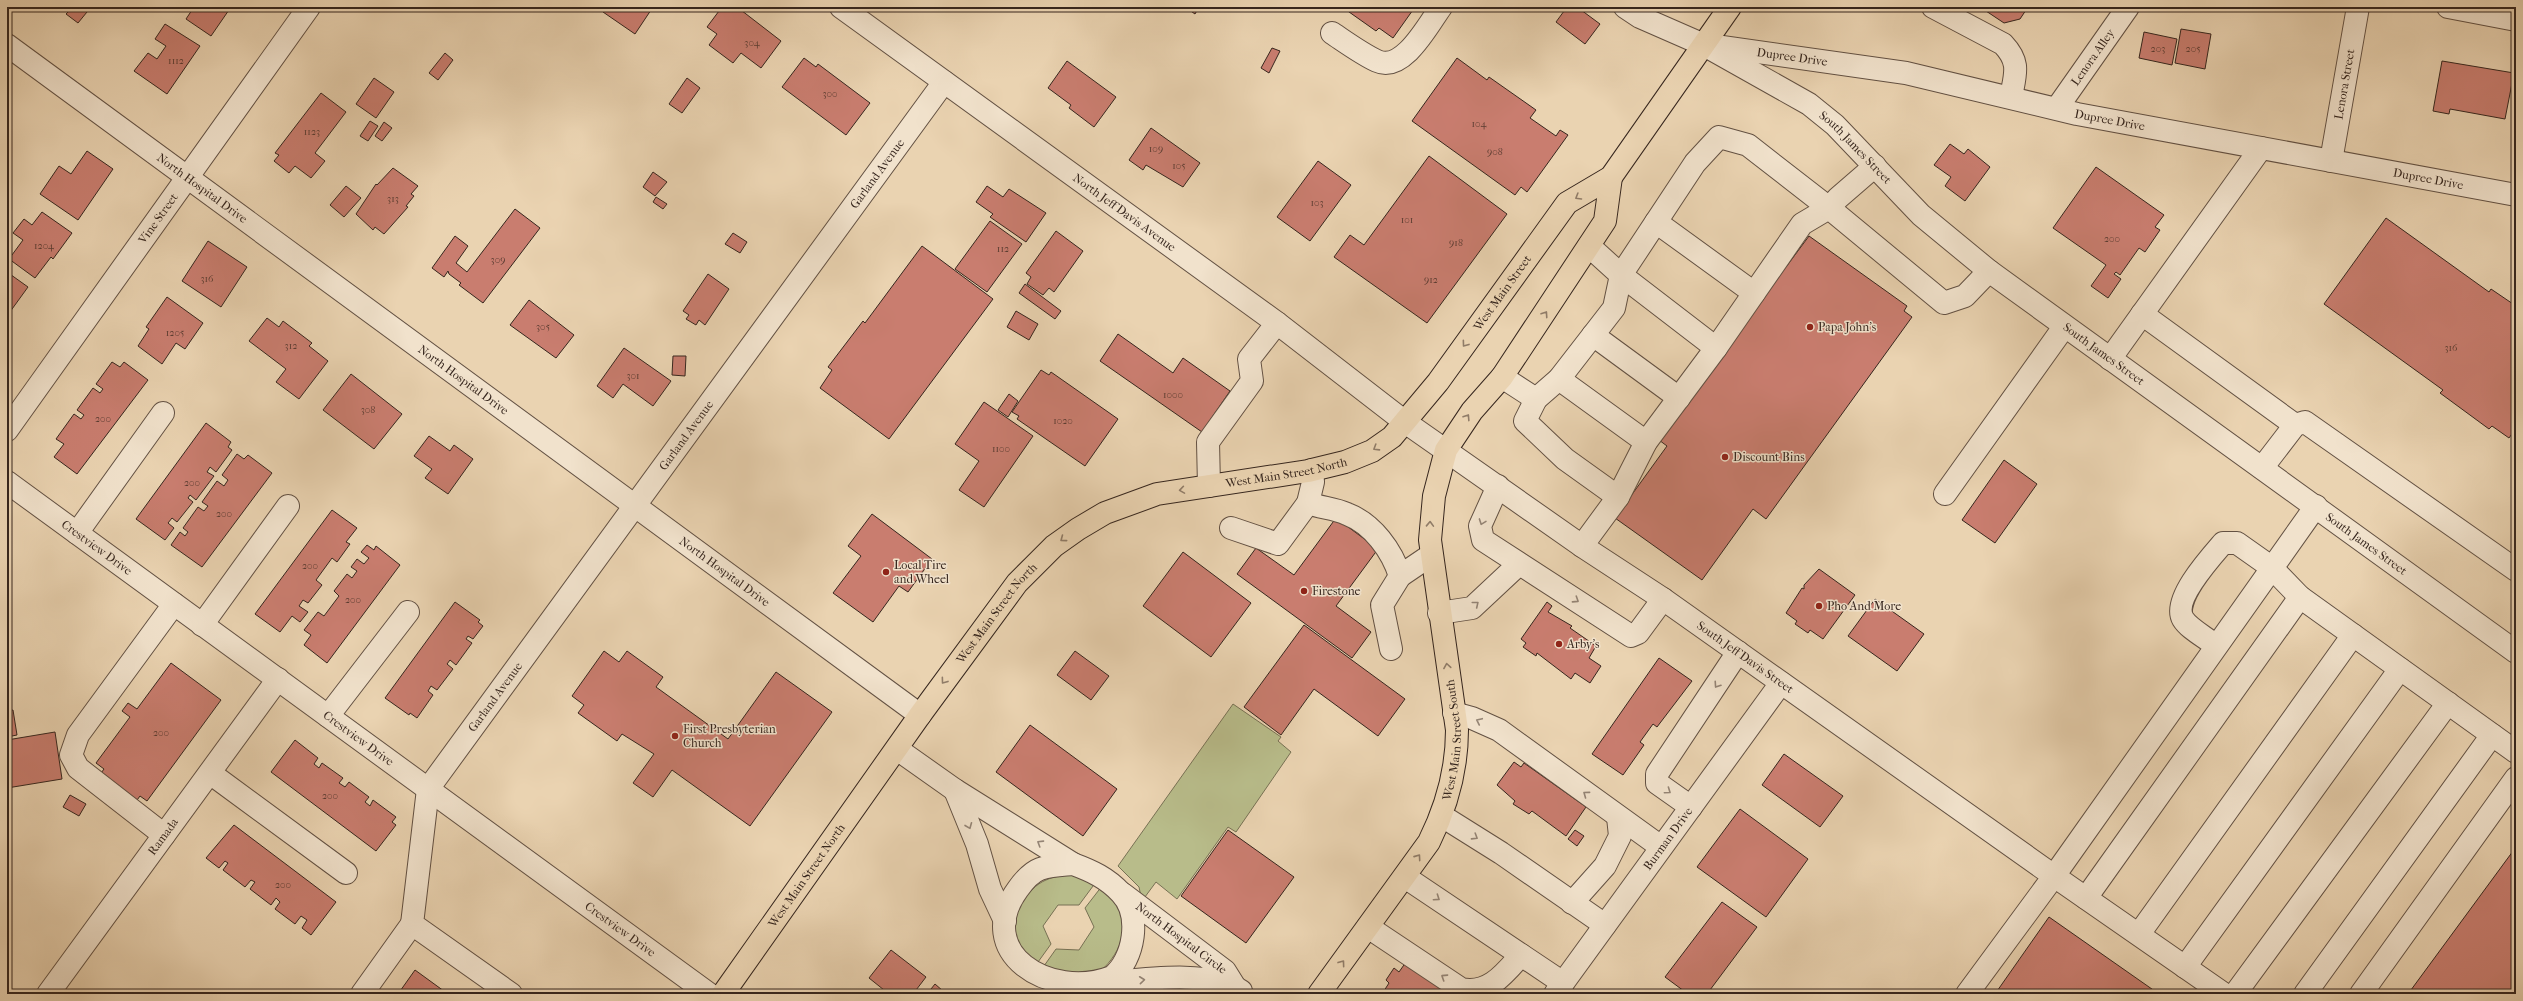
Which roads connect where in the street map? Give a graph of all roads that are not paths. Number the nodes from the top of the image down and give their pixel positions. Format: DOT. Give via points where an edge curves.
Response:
graph roads {
  1 [pos="309,7"];
  2 [pos="841,7"];
  3 [pos="1441,7"];
  4 [pos="1626,7"];
  5 [pos="1730,7"];
  6 [pos="1933,7"];
  7 [pos="2128,7"];
  8 [pos="2358,7"];
  9 [pos="2448,7"];
  10 [pos="2516,20"];
  11 [pos="1332,34"];
  12 [pos="7,45"];
  13 [pos="1704,45"];
  14 [pos="944,82"];
  15 [pos="2011,97"];
  16 [pos="2057,108"];
  17 [pos="2261,148"];
  18 [pos="2331,161"];
  19 [pos="1876,166"];
  20 [pos="1611,177"];
  21 [pos="187,178"];
  22 [pos="2516,195"];
  23 [pos="1829,208"];
  24 [pos="1656,222"];
  25 [pos="1589,246"];
  26 [pos="1989,271"];
  27 [pos="1621,275"];
  28 [pos="1754,293"];
  29 [pos="2142,314"];
  30 [pos="1277,324"];
  31 [pos="2064,327"];
  32 [pos="1593,335"];
  33 [pos="1716,348"];
  34 [pos="2110,359"];
  35 [pos="1502,378"];
  36 [pos="1559,379"];
  37 [pos="1679,398"];
  38 [pos="1536,399"];
  39 [pos="163,413"];
  40 [pos="1405,422"];
  41 [pos="2295,425"];
  42 [pos="7,430"];
  43 [pos="1646,442"];
  44 [pos="1446,450"];
  45 [pos="2262,468"];
  46 [pos="1312,470"];
  47 [pos="8,486"];
  48 [pos="1209,486"];
  49 [pos="1498,486"];
  50 [pos="1945,494"];
  51 [pos="1618,497"];
  52 [pos="1308,503"];
  53 [pos="636,505"];
  54 [pos="288,506"];
  55 [pos="2316,506"];
  56 [pos="1231,528"];
  57 [pos="77,533"];
  58 [pos="1582,546"];
  59 [pos="1431,555"];
  60 [pos="1518,564"];
  61 [pos="2271,567"];
  62 [pos="2516,570"];
  63 [pos="1400,576"];
  64 [pos="2300,597"];
  65 [pos="1663,599"];
  66 [pos="174,604"];
  67 [pos="408,612"];
  68 [pos="1439,613"];
  69 [pos="202,625"];
  70 [pos="2353,635"];
  71 [pos="2216,646"];
  72 [pos="1391,649"];
  73 [pos="2516,651"];
  74 [pos="1738,652"];
  75 [pos="2400,669"];
  76 [pos="278,680"];
  77 [pos="1781,683"];
  78 [pos="2448,703"];
  79 [pos="1454,713"];
  80 [pos="920,715"];
  81 [pos="328,716"];
  82 [pos="2492,736"];
  83 [pos="897,749"];
  84 [pos="2516,752"];
  85 [pos="210,772"];
  86 [pos="2516,778"];
  87 [pos="428,789"];
  88 [pos="955,790"];
  89 [pos="1691,807"];
  90 [pos="1442,816"];
  91 [pos="1618,817"];
  92 [pos="164,835"];
  93 [pos="1661,847"];
  94 [pos="1073,864"];
  95 [pos="2048,872"];
  96 [pos="346,873"];
  97 [pos="1405,877"];
  98 [pos="1123,894"];
  99 [pos="2086,898"];
  100 [pos="1572,903"];
  101 [pos="1005,921"];
  102 [pos="412,924"];
  103 [pos="1605,925"];
  104 [pos="1368,927"];
  105 [pos="2139,934"];
  106 [pos="1521,954"];
  107 [pos="2185,967"];
  108 [pos="1103,983"];
  109 [pos="1559,988"];
  110 [pos="1240,990"];
  111 [pos="48,994"];
  112 [pos="362,994"];
  113 [pos="511,994"];
  114 [pos="709,994"];
  115 [pos="723,994"];
  116 [pos="1319,994"];
  117 [pos="1967,994"];
  118 [pos="2224,994"];
  119 [pos="2235,994"];
  120 [pos="2305,994"];
  121 [pos="2362,994"];
  1 -- 21 [label="street, Vine Street"];
  2 -- 14 [label="street, North Jeff Davis Avenue"];
  3 -- 11 [label="street" via="1405,56 1393,63 1378,62"];
  4 -- 13 [label="street" via="1640,17"];
  5 -- 13 [label="main road, West Main Street"];
  6 -- 15 [label="street" via="2003,44 2012,53 2017,67"];
  7 -- 16 [label="street, Lenora Alley"];
  8 -- 18 [label="street, Lenora Street"];
  9 -- 10 [label="street"];
  12 -- 21 [label="street, North Hospital Drive"];
  13 -- 15 [label="street, Dupree Drive" via="1906,73"];
  13 -- 19 [label="street, South James Street" via="1809,104 1835,125"];
  13 -- 20 [label="main road, West Main Street"];
  14 -- 30 [label="street, North Jeff Davis Avenue"];
  14 -- 53 [label="street, Garland Avenue"];
  15 -- 16 [label="street, Dupree Drive"];
  16 -- 17 [label="street, Dupree Drive" via="2077,114"];
  17 -- 18 [label="street, Dupree Drive"];
  17 -- 29 [label="street"];
  18 -- 22 [label="street, Dupree Drive"];
  19 -- 23 [label="street"];
  19 -- 26 [label="street, South James Street" via="1921,215"];
  20 -- 25 [label="main road, West Main Street" via="1605,221"];
  20 -- 40 [label="main road, West Main Street, one-way" via="1567,203"];
  21 -- 42 [label="street, Vine Street"];
  21 -- 53 [label="street, North Hospital Drive"];
  23 -- 24 [label="street" via="1748,145 1719,137 1695,163"];
  23 -- 26 [label="street" via="1944,303 1965,296"];
  23 -- 28 [label="street" via="1802,224"];
  24 -- 27 [label="street"];
  24 -- 28 [label="street"];
  25 -- 27 [label="street"];
  35 -- 25 [label="main road, West Main Street, one-way"];
  26 -- 31 [label="street, South James Street"];
  27 -- 32 [label="street" via="1614,308"];
  27 -- 33 [label="street"];
  28 -- 33 [label="street"];
  29 -- 34 [label="street"];
  29 -- 41 [label="street"];
  30 -- 40 [label="street, North Jeff Davis Avenue"];
  30 -- 48 [label="street" via="1249,359 1252,381 1208,442"];
  31 -- 34 [label="street, South James Street"];
  31 -- 50 [label="street"];
  32 -- 36 [label="street"];
  32 -- 37 [label="street"];
  33 -- 37 [label="street"];
  34 -- 45 [label="street, South James Street"];
  35 -- 38 [label="street"];
  44 -- 35 [label="main road, West Main Street, one-way" via="1472,411"];
  36 -- 38 [label="street"];
  36 -- 43 [label="street"];
  37 -- 43 [label="street"];
  38 -- 51 [label="street" via="1525,421 1565,459"];
  39 -- 57 [label="street"];
  40 -- 44 [label="street, North Jeff Davis Avenue"];
  40 -- 46 [label="main road, West Main Street North, one-way" via="1392,437 1372,451 1345,462"];
  41 -- 45 [label="street"];
  41 -- 62 [label="street" via="2305,422"];
  43 -- 51 [label="street"];
  44 -- 49 [label="street, South Jeff Davis Street"];
  59 -- 44 [label="main road, West Main Street South, one-way" via="1430,518"];
  45 -- 55 [label="street, South James Street"];
  46 -- 48 [label="main road, West Main Street North"];
  46 -- 52 [label="street" via="1313,482"];
  47 -- 57 [label="street, Crestview Drive"];
  48 -- 80 [label="main road, West Main Street North, one-way" via="1157,494 1105,513 1078,528 1054,546 1017,583"];
  49 -- 58 [label="street, South Jeff Davis Street"];
  49 -- 60 [label="street, one-way" via="1480,526 1483,540"];
  51 -- 58 [label="street"];
  52 -- 56 [label="street" via="1278,544"];
  52 -- 63 [label="street" via="1349,514 1375,532 1388,550"];
  53 -- 80 [label="street, North Hospital Drive"];
  53 -- 87 [label="street, Garland Avenue"];
  54 -- 69 [label="street"];
  55 -- 61 [label="street"];
  55 -- 73 [label="street, South James Street"];
  57 -- 66 [label="street, Crestview Drive"];
  58 -- 65 [label="street, South Jeff Davis Street"];
  59 -- 63 [label="street"];
  59 -- 68 [label="main road, West Main Street South"];
  60 -- 65 [label="street, one-way" via="1630,636 1638,634"];
  68 -- 60 [label="street, one-way" via="1472,608"];
  61 -- 64 [label="street"];
  61 -- 71 [label="street"];
  61 -- 71 [label="street" via="2237,543 2222,543 2183,596 2180,610 2183,620"];
  63 -- 72 [label="street" via="1382,605"];
  64 -- 70 [label="street"];
  64 -- 99 [label="street"];
  65 -- 74 [label="street, South Jeff Davis Street"];
  66 -- 69 [label="street, Crestview Drive"];
  66 -- 92 [label="street" via="78,735 71,755 78,768"];
  67 -- 81 [label="street"];
  79 -- 68 [label="main road, West Main Street South, one-way"];
  69 -- 76 [label="street, Crestview Drive"];
  70 -- 75 [label="street"];
  70 -- 105 [label="street"];
  71 -- 95 [label="street"];
  74 -- 77 [label="street, South Jeff Davis Street"];
  74 -- 89 [label="street, one-way" via="1657,774 1657,783"];
  75 -- 78 [label="street"];
  75 -- 107 [label="street"];
  76 -- 81 [label="street, Crestview Drive"];
  76 -- 85 [label="street, Ramada"];
  77 -- 89 [label="street, Burman Drive"];
  77 -- 95 [label="street, South Jeff Davis Street"];
  78 -- 82 [label="street"];
  78 -- 119 [label="street"];
  79 -- 90 [label="main road, West Main Street South" via="1457,756"];
  91 -- 79 [label="street, one-way" via="1499,730"];
  80 -- 83 [label="main road, West Main Street North"];
  81 -- 87 [label="street, Crestview Drive"];
  82 -- 84 [label="street"];
  82 -- 120 [label="street"];
  83 -- 88 [label="street, North Hospital Circle"];
  83 -- 115 [label="main road, West Main Street North"];
  85 -- 92 [label="street, Ramada"];
  85 -- 96 [label="street"];
  86 -- 121 [label="street"];
  87 -- 102 [label="street"];
  87 -- 114 [label="street, Crestview Drive"];
  94 -- 88 [label="street, North Hospital Circle, one-way"];
  88 -- 101 [label="street, North Hospital Circle, one-way" via="977,844 990,889"];
  89 -- 93 [label="street, Burman Drive"];
  97 -- 90 [label="main road, West Main Street South, one-way" via="1429,842"];
  90 -- 100 [label="street, one-way" via="1501,852"];
  91 -- 93 [label="street"];
  91 -- 100 [label="street" via="1620,836 1605,866"];
  92 -- 111 [label="street, Ramada"];
  93 -- 103 [label="street, Burman Drive"];
  94 -- 98 [label="street, North Hospital Circle" via="1104,877"];
  94 -- 101 [label="street, North Hospital Circle" via="1038,869 1023,882 1012,898"];
  95 -- 99 [label="street, South Jeff Davis Street"];
  95 -- 117 [label="street"];
  97 -- 104 [label="main road, West Main Street South"];
  97 -- 106 [label="street, one-way"];
  98 -- 108 [label="street, North Hospital Circle" via="1130,907 1132,920 1130,950 1122,969"];
  98 -- 110 [label="street, North Hospital Circle" via="1225,971"];
  99 -- 105 [label="street, South Jeff Davis Street"];
  100 -- 103 [label="street"];
  101 -- 108 [label="street, North Hospital Circle" via="1006,946 1017,969 1030,981 1048,990 1064,993 1085,991"];
  102 -- 112 [label="street"];
  102 -- 113 [label="street"];
  103 -- 109 [label="street, Burman Drive"];
  106 -- 104 [label="street, one-way" via="1501,978 1486,988 1471,991 1462,989"];
  116 -- 104 [label="main road, West Main Street South, one-way"];
  105 -- 107 [label="street, South Jeff Davis Street"];
  106 -- 109 [label="street"];
  107 -- 118 [label="street, South Jeff Davis Street"];
  108 -- 110 [label="street, North Hospital Circle, one-way" via="1163,977 1196,979"];
}
